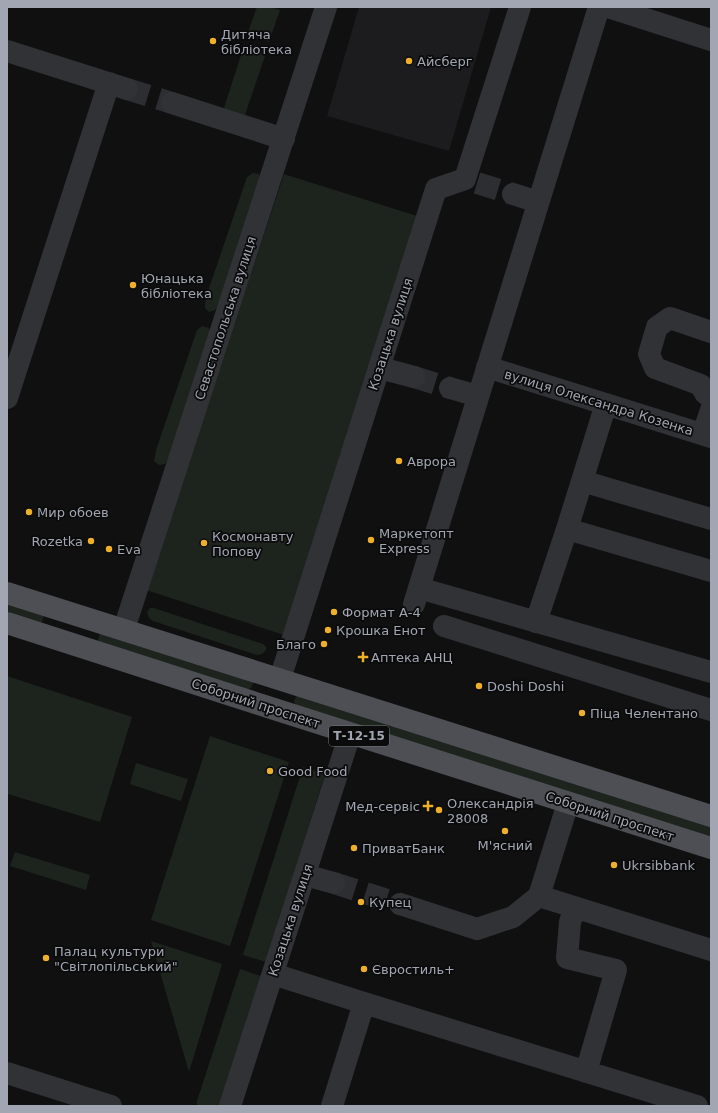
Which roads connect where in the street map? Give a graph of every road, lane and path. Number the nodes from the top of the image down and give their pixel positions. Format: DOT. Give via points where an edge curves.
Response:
graph roads {
  1 [pos="326,7"];
  2 [pos="520,7"];
  3 [pos="599,7"];
  4 [pos="608,7"];
  5 [pos="711,40"];
  6 [pos="7,51"];
  7 [pos="172,103"];
  8 [pos="284,139"];
  9 [pos="513,194"];
  10 [pos="538,202"];
  11 [pos="711,332"];
  12 [pos="487,367"];
  13 [pos="380,368"];
  14 [pos="414,377"];
  15 [pos="450,388"];
  16 [pos="478,396"];
  17 [pos="7,398"];
  18 [pos="711,398"];
  19 [pos="606,404"];
  20 [pos="711,410"];
  21 [pos="707,435"];
  22 [pos="582,481"];
  23 [pos="711,519"];
  24 [pos="567,529"];
  25 [pos="711,571"];
  26 [pos="7,593"];
  27 [pos="68,612"];
  28 [pos="7,622"];
  29 [pos="536,622"];
  30 [pos="444,626"];
  31 [pos="124,629"];
  32 [pos="59,639"];
  33 [pos="711,672"];
  34 [pos="280,679"];
  35 [pos="271,708"];
  36 [pos="711,710"];
  37 [pos="350,734"];
  38 [pos="568,803"];
  39 [pos="711,816"];
  40 [pos="711,848"];
  41 [pos="305,875"];
  42 [pos="334,883"];
  43 [pos="540,896"];
  44 [pos="400,904"];
  45 [pos="575,908"];
  46 [pos="711,950"];
  47 [pos="273,974"];
  48 [pos="364,1003"];
  49 [pos="586,1072"];
  50 [pos="7,1073"];
  51 [pos="111,1106"];
  52 [pos="230,1106"];
  53 [pos="332,1106"];
  54 [pos="697,1106"];
  1 -- 8 [label="street, Севастопольська вулиця"];
  2 -- 13 [label="street, Козацька вулиця" via="471,181 436,189"];
  3 -- 10 [label="street"];
  4 -- 5 [label="street"];
  6 -- 17 [label="street" via="118,86"];
  7 -- 8 [label="street"];
  8 -- 31 [label="street, Севастопольська вулиця"];
  9 -- 10 [label="street"];
  10 -- 12 [label="street"];
  11 -- 18 [label="street" via="670,318 657,327 649,354 655,368 702,384 705,394"];
  12 -- 16 [label="street"];
  12 -- 19 [label="street, вулиця Олександра Козенка"];
  13 -- 14 [label="street"];
  13 -- 34 [label="street, Козацька вулиця"];
  15 -- 16 [label="street"];
  16 -- 29 [label="street" via="416,596"];
  19 -- 21 [label="street, вулиця Олександра Козенка"];
  19 -- 22 [label="street"];
  20 -- 21 [label="street"];
  22 -- 23 [label="street"];
  22 -- 24 [label="street"];
  24 -- 25 [label="street"];
  24 -- 29 [label="street"];
  26 -- 27 [label="main road, Т-12-15"];
  27 -- 31 [label="main road, Т-12-15"];
  27 -- 32 [label="main road"];
  28 -- 32 [label="main road, Соборний проспект / Т-12-15"];
  29 -- 33 [label="street"];
  30 -- 36 [label="street"];
  31 -- 34 [label="main road, Т-12-15"];
  32 -- 35 [label="main road, Соборний проспект / Т-12-15"];
  34 -- 35 [label="main road"];
  34 -- 39 [label="main road, Т-12-15"];
  35 -- 37 [label="main road, Соборний проспект / Т-12-15"];
  37 -- 38 [label="main road, Соборний проспект / Т-12-15"];
  37 -- 41 [label="street, Козацька вулиця"];
  38 -- 40 [label="main road, Соборний проспект / Т-12-15"];
  38 -- 43 [label="street"];
  41 -- 42 [label="street"];
  41 -- 47 [label="street, Козацька вулиця"];
  43 -- 44 [label="street" via="512,917 477,929"];
  43 -- 45 [label="street"];
  45 -- 46 [label="street"];
  45 -- 49 [label="street" via="570,922 567,958 616,970"];
  47 -- 48 [label="street"];
  47 -- 52 [label="street, Козацька вулиця"];
  48 -- 49 [label="street"];
  48 -- 53 [label="street"];
  49 -- 54 [label="street"];
  50 -- 51 [label="street"];
}
